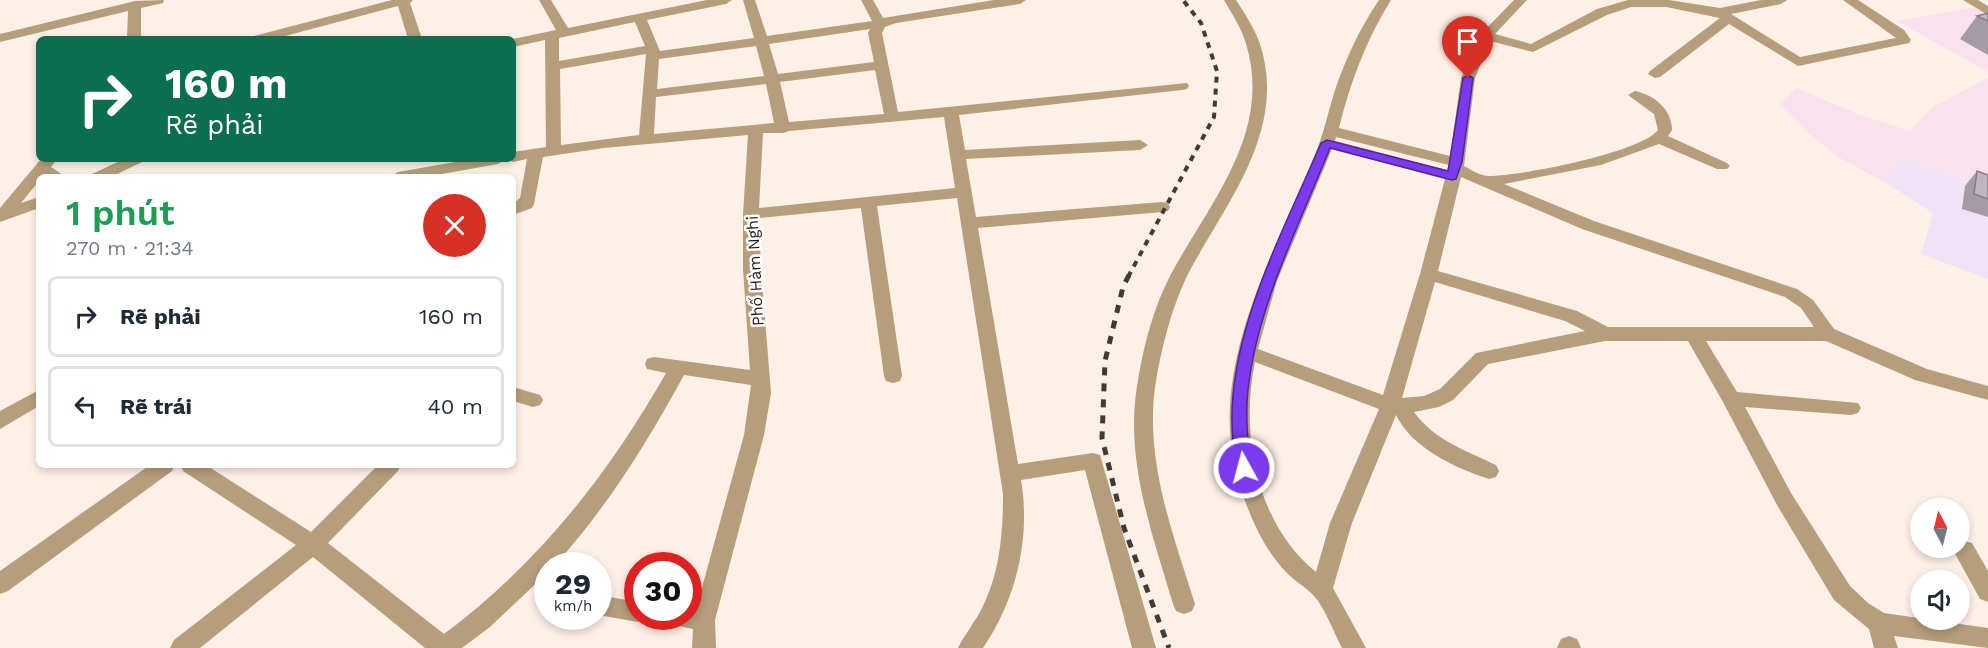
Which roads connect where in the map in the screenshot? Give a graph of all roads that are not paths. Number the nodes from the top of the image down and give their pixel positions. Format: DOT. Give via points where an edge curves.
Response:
graph roads {
  1 [pos="158,0"];
  2 [pos="404,0"];
  3 [pos="545,0"];
  4 [pos="726,0"];
  5 [pos="749,0"];
  6 [pos="867,0"];
  7 [pos="1020,0"];
  8 [pos="1230,0"];
  9 [pos="1384,0"];
  10 [pos="1521,0"];
  11 [pos="1782,0"];
  12 [pos="1849,0"];
  13 [pos="1969,0"];
  14 [pos="698,2"];
  15 [pos="135,6"];
  16 [pos="1988,11"];
  17 [pos="1724,15"];
  18 [pos="639,17"];
  19 [pos="880,24"];
  20 [pos="558,34"];
  21 [pos="134,36"];
  22 [pos="271,36"];
  23 [pos="415,36"];
  24 [pos="1486,36"];
  25 [pos="0,38"];
  26 [pos="761,39"];
  27 [pos="516,43"];
  28 [pos="653,52"];
  29 [pos="882,65"];
  30 [pos="552,66"];
  31 [pos="1655,74"];
  32 [pos="772,77"];
  33 [pos="1182,86"];
  34 [pos="650,94"];
  35 [pos="1635,95"];
  36 [pos="951,112"];
  37 [pos="892,119"];
  38 [pos="783,129"];
  39 [pos="756,131"];
  40 [pos="1329,137"];
  41 [pos="646,138"];
  42 [pos="1659,138"];
  43 [pos="1140,145"];
  44 [pos="554,150"];
  45 [pos="536,153"];
  46 [pos="958,155"];
  47 [pos="516,156"];
  48 [pos="130,162"];
  49 [pos="465,162"];
  50 [pos="443,164"];
  51 [pos="1722,166"];
  52 [pos="1454,169"];
  53 [pos="104,174"];
  54 [pos="408,174"];
  55 [pos="36,175"];
  56 [pos="1484,182"];
  57 [pos="964,192"];
  58 [pos="36,203"];
  59 [pos="869,204"];
  60 [pos="1162,207"];
  61 [pos="516,209"];
  62 [pos="751,214"];
  63 [pos="0,217"];
  64 [pos="969,223"];
  65 [pos="1429,274"];
  66 [pos="1605,334"];
  67 [pos="1693,334"];
  68 [pos="1828,334"];
  69 [pos="1247,352"];
  70 [pos="654,364"];
  71 [pos="678,369"];
  72 [pos="893,376"];
  73 [pos="760,379"];
  74 [pos="1988,393"];
  75 [pos="516,395"];
  76 [pos="36,399"];
  77 [pos="1731,399"];
  78 [pos="533,400"];
  79 [pos="1396,405"];
  80 [pos="1851,408"];
  81 [pos="0,421"];
  82 [pos="161,468"];
  83 [pos="195,468"];
  84 [pos="389,468"];
  85 [pos="1489,471"];
  86 [pos="1010,473"];
  87 [pos="313,544"];
  88 [pos="559,552"];
  89 [pos="1969,558"];
  90 [pos="534,580"];
  91 [pos="0,584"];
  92 [pos="1322,589"];
  93 [pos="1988,592"];
  94 [pos="1184,604"];
  95 [pos="704,620"];
  96 [pos="1879,622"];
  97 [pos="1988,639"];
  98 [pos="182,648"];
  99 [pos="444,648"];
  100 [pos="705,648"];
  101 [pos="970,648"];
  102 [pos="1144,648"];
  103 [pos="1354,648"];
  104 [pos="1886,648"];
  1 -- 15 [label="street"];
  2 -- 22 [label="street"];
  2 -- 23 [label="street"];
  3 -- 20 [label="street"];
  4 -- 14 [label="street"];
  5 -- 26 [label="street"];
  6 -- 19 [label="street"];
  7 -- 19 [label="street"];
  8 -- 94 [label="street" via="1256,56 1261,85 1256,133 1236,177 1179,276 1159,333 1146,389 1144,453"];
  9 -- 40 [label="street" via="1356,49"];
  10 -- 24 [label="street"];
  11 -- 17 [label="street"];
  12 -- 17 [label="street" via="1904,40 1798,62"];
  13 -- 16 [label="street"];
  14 -- 18 [label="street"];
  15 -- 21 [label="street"];
  15 -- 25 [label="street"];
  17 -- 24 [label="street" via="1666,3 1636,2 1588,19 1533,48"];
  17 -- 31 [label="street"];
  18 -- 20 [label="street"];
  18 -- 28 [label="street"];
  19 -- 26 [label="street"];
  19 -- 29 [label="street" via="875,33"];
  20 -- 27 [label="street"];
  20 -- 30 [label="street"];
  24 -- 52 [label="street" via="1468,78"];
  26 -- 28 [label="street"];
  26 -- 32 [label="street"];
  28 -- 30 [label="street"];
  28 -- 34 [label="street"];
  29 -- 32 [label="street"];
  29 -- 37 [label="street"];
  30 -- 44 [label="street"];
  32 -- 34 [label="street"];
  32 -- 38 [label="street"];
  33 -- 36 [label="street"];
  34 -- 41 [label="street"];
  35 -- 42 [label="street" via="1664,115 1665,130"];
  36 -- 37 [label="street"];
  36 -- 46 [label="street"];
  37 -- 38 [label="street"];
  38 -- 39 [label="street"];
  39 -- 41 [label="street"];
  39 -- 62 [label="street, Phố Hàm Nghi"];
  40 -- 52 [label="street"];
  40 -- 69 [label="street" via="1267,287"];
  41 -- 44 [label="street"];
  42 -- 51 [label="street"];
  42 -- 56 [label="street" via="1589,165"];
  43 -- 46 [label="street"];
  44 -- 45 [label="street"];
  45 -- 47 [label="street"];
  45 -- 61 [label="street" via="526,204"];
  46 -- 57 [label="street"];
  48 -- 53 [label="street"];
  49 -- 50 [label="street"];
  50 -- 54 [label="street"];
  52 -- 56 [label="street"];
  52 -- 65 [label="street"];
  55 -- 63 [label="street"];
  56 -- 68 [label="street" via="1587,225 1791,293 1807,304"];
  57 -- 59 [label="street"];
  57 -- 64 [label="street"];
  58 -- 63 [label="street"];
  59 -- 62 [label="street"];
  59 -- 72 [label="street"];
  60 -- 64 [label="street"];
  62 -- 73 [label="street, Phố Hàm Nghi"];
  64 -- 86 [label="street"];
  65 -- 66 [label="street" via="1571,316"];
  65 -- 79 [label="street"];
  66 -- 67 [label="street"];
  66 -- 79 [label="street" via="1483,358 1437,400"];
  67 -- 68 [label="street"];
  67 -- 77 [label="street"];
  68 -- 74 [label="street" via="1922,375"];
  69 -- 79 [label="street"];
  69 -- 92 [label="street" via="1239,423 1244,468 1254,500 1274,542 1290,564"];
  70 -- 71 [label="street"];
  71 -- 73 [label="street"];
  71 -- 88 [label="street" via="622,466"];
  73 -- 95 [label="street, Phố Hàm Nghi" via="754,435"];
  75 -- 78 [label="street"];
  76 -- 81 [label="street"];
  77 -- 80 [label="street"];
  77 -- 96 [label="street" via="1784,499 1842,594"];
  79 -- 85 [label="street" via="1429,440"];
  79 -- 92 [label="street" via="1341,523"];
  82 -- 91 [label="street"];
  83 -- 87 [label="street"];
  84 -- 87 [label="street"];
  86 -- 101 [label="street" via="1012,548 987,626"];
  86 -- 102 [label="street" via="1093,461"];
  87 -- 98 [label="street"];
  87 -- 99 [label="street"];
  89 -- 93 [label="street"];
  90 -- 99 [label="street"];
  92 -- 103 [label="street"];
  95 -- 100 [label="street, Phố Hàm Nghi"];
  96 -- 97 [label="street"];
  96 -- 104 [label="street"];
}
